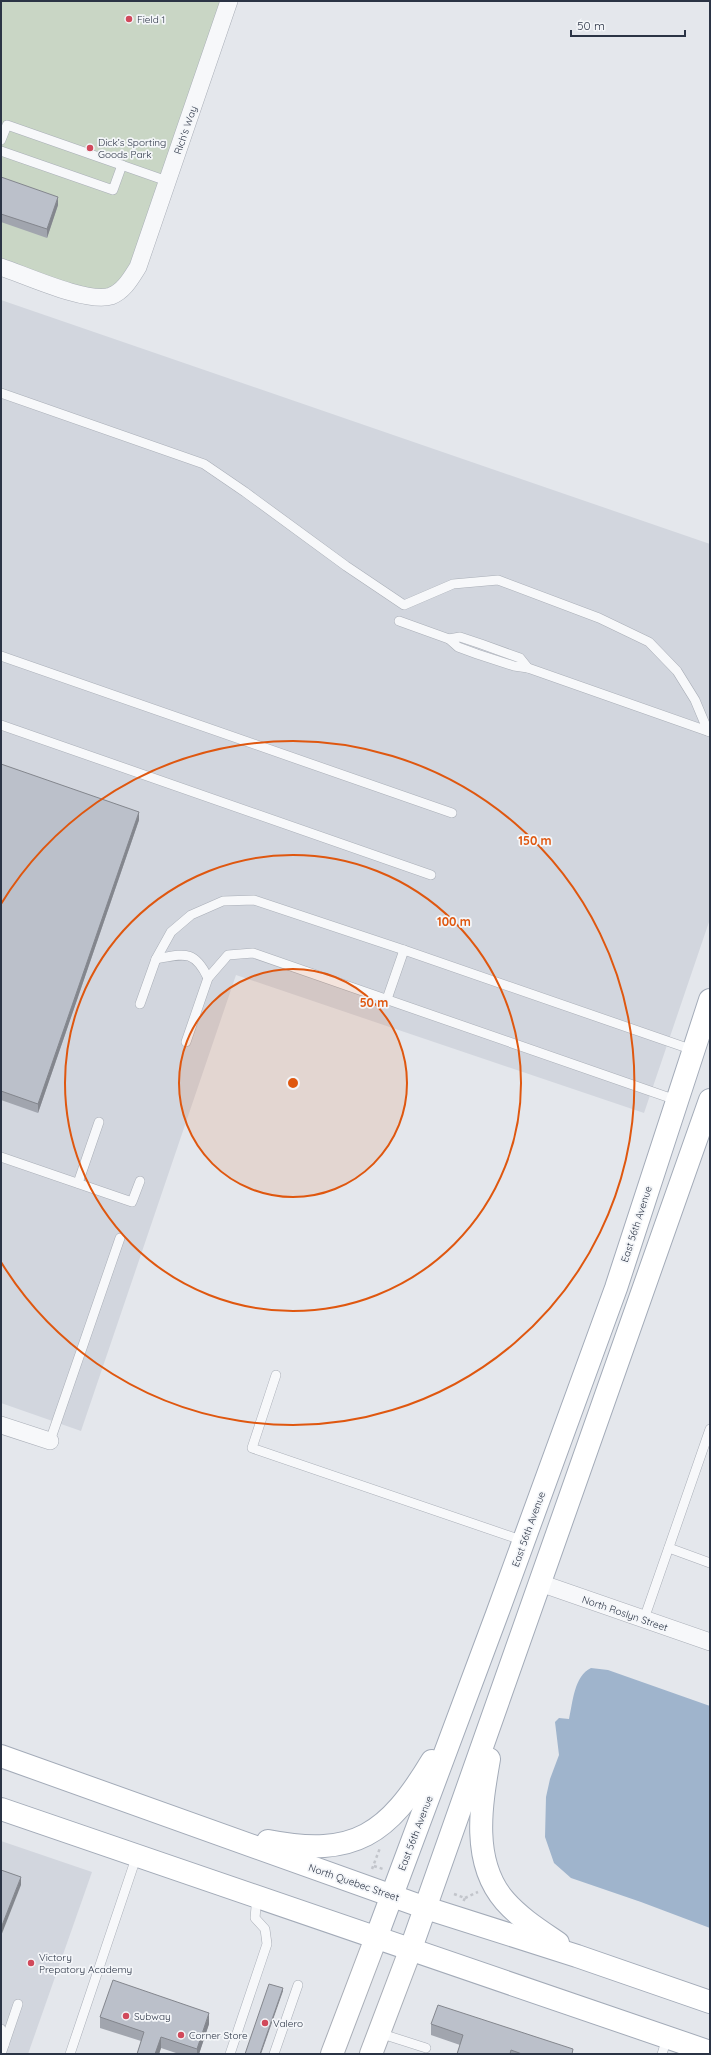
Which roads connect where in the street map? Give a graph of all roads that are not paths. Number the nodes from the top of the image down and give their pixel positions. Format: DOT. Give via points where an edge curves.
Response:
graph roads {
  1 [pos="229,1"];
  2 [pos="1,140"];
  3 [pos="1,151"];
  4 [pos="122,165"];
  5 [pos="167,181"];
  6 [pos="1,267"];
  7 [pos="1,393"];
  8 [pos="399,621"];
  9 [pos="1,656"];
  10 [pos="1,725"];
  11 [pos="709,732"];
  12 [pos="452,813"];
  13 [pos="431,875"];
  14 [pos="404,950"];
  15 [pos="156,959"];
  16 [pos="208,978"];
  17 [pos="387,999"];
  18 [pos="710,1000"];
  19 [pos="140,1004"];
  20 [pos="186,1042"];
  21 [pos="693,1050"];
  22 [pos="676,1100"];
  23 [pos="710,1100"];
  24 [pos="99,1122"];
  25 [pos="1,1157"];
  26 [pos="140,1181"];
  27 [pos="78,1183"];
  28 [pos="120,1238"];
  29 [pos="276,1375"];
  30 [pos="1,1424"];
  31 [pos="710,1429"];
  32 [pos="50,1442"];
  33 [pos="524,1541"];
  34 [pos="669,1548"];
  35 [pos="710,1563"];
  36 [pos="540,1583"];
  37 [pos="644,1619"];
  38 [pos="710,1642"];
  39 [pos="460,1713"];
  40 [pos="491,1722"];
  41 [pos="1,1756"];
  42 [pos="1,1809"];
  43 [pos="204,1828"];
  44 [pos="137,1855"];
  45 [pos="392,1895"];
  46 [pos="257,1896"];
  47 [pos="426,1908"];
  48 [pos="376,1938"];
  49 [pos="410,1951"];
  50 [pos="577,1956"];
  51 [pos="298,1985"];
  52 [pos="710,2002"];
  53 [pos="18,2004"];
  54 [pos="1,2029"];
  55 [pos="379,2033"];
  56 [pos="665,2046"];
  57 [pos="426,2048"];
  58 [pos="3,2052"];
  59 [pos="710,2052"];
  60 [pos="70,2054"];
  61 [pos="230,2054"];
  62 [pos="274,2054"];
  63 [pos="332,2054"];
  64 [pos="371,2054"];
  1 -- 5 [label="street, Rich's Way"];
  2 -- 4 [label="lane" via="7,125"];
  3 -- 4 [label="lane" via="113,190"];
  4 -- 5 [label="lane"];
  5 -- 6 [label="street, Rich's Way" via="138,267 126,286 111,296 95,298"];
  7 -- 11 [label="lane" via="204,464 404,605 453,584 498,580 599,618 649,642 677,671 695,700"];
  8 -- 11 [label="lane" via="449,639 458,647 477,654 528,668"];
  9 -- 12 [label="lane"];
  10 -- 13 [label="lane"];
  14 -- 15 [label="lane" via="254,900 222,900 192,915 171,932"];
  14 -- 17 [label="lane"];
  14 -- 21 [label="lane"];
  15 -- 16 [label="lane" via="183,954 200,962"];
  15 -- 19 [label="lane"];
  16 -- 17 [label="lane" via="228,955 253,953"];
  16 -- 20 [label="lane"];
  17 -- 22 [label="lane"];
  18 -- 21 [label="main road, East 56th Avenue"];
  21 -- 22 [label="main road, East 56th Avenue"];
  22 -- 33 [label="main road, East 56th Avenue" via="616,1288"];
  23 -- 36 [label="main road"];
  24 -- 27 [label="lane"];
  25 -- 27 [label="lane"];
  26 -- 27 [label="lane" via="132,1202"];
  28 -- 32 [label="lane"];
  29 -- 33 [label="lane" via="252,1448"];
  30 -- 32 [label="street"];
  31 -- 34 [label="lane"];
  33 -- 39 [label="main road, East 56th Avenue"];
  34 -- 35 [label="lane"];
  34 -- 37 [label="lane"];
  36 -- 37 [label="street, North Roslyn Street"];
  36 -- 40 [label="main road"];
  37 -- 38 [label="street, North Roslyn Street"];
  39 -- 43 [label="main road" via="404,1803 385,1823 360,1838 332,1846 306,1846"];
  39 -- 45 [label="main road, East 56th Avenue"];
  40 -- 47 [label="main road"];
  40 -- 50 [label="main road" via="482,1805 482,1835 489,1876 506,1902 528,1922"];
  41 -- 43 [label="main road, North Quebec Street"];
  42 -- 44 [label="main road"];
  43 -- 45 [label="main road, North Quebec Street"];
  44 -- 46 [label="main road"];
  44 -- 60 [label="lane"];
  45 -- 47 [label="main road, North Quebec Street"];
  45 -- 48 [label="main road, East 56th Avenue"];
  46 -- 48 [label="main road"];
  46 -- 61 [label="lane" via="255,1918 266,1929 267,1944"];
  47 -- 49 [label="main road"];
  47 -- 50 [label="main road, North Quebec Street"];
  48 -- 49 [label="main road"];
  48 -- 63 [label="main road, East 56th Avenue"];
  49 -- 55 [label="main road"];
  49 -- 56 [label="main road"];
  50 -- 52 [label="main road, North Quebec Street"];
  51 -- 62 [label="lane"];
  53 -- 58 [label="lane"];
  54 -- 58 [label="lane"];
  55 -- 57 [label="lane"];
  55 -- 64 [label="main road"];
  56 -- 59 [label="main road"];
}
